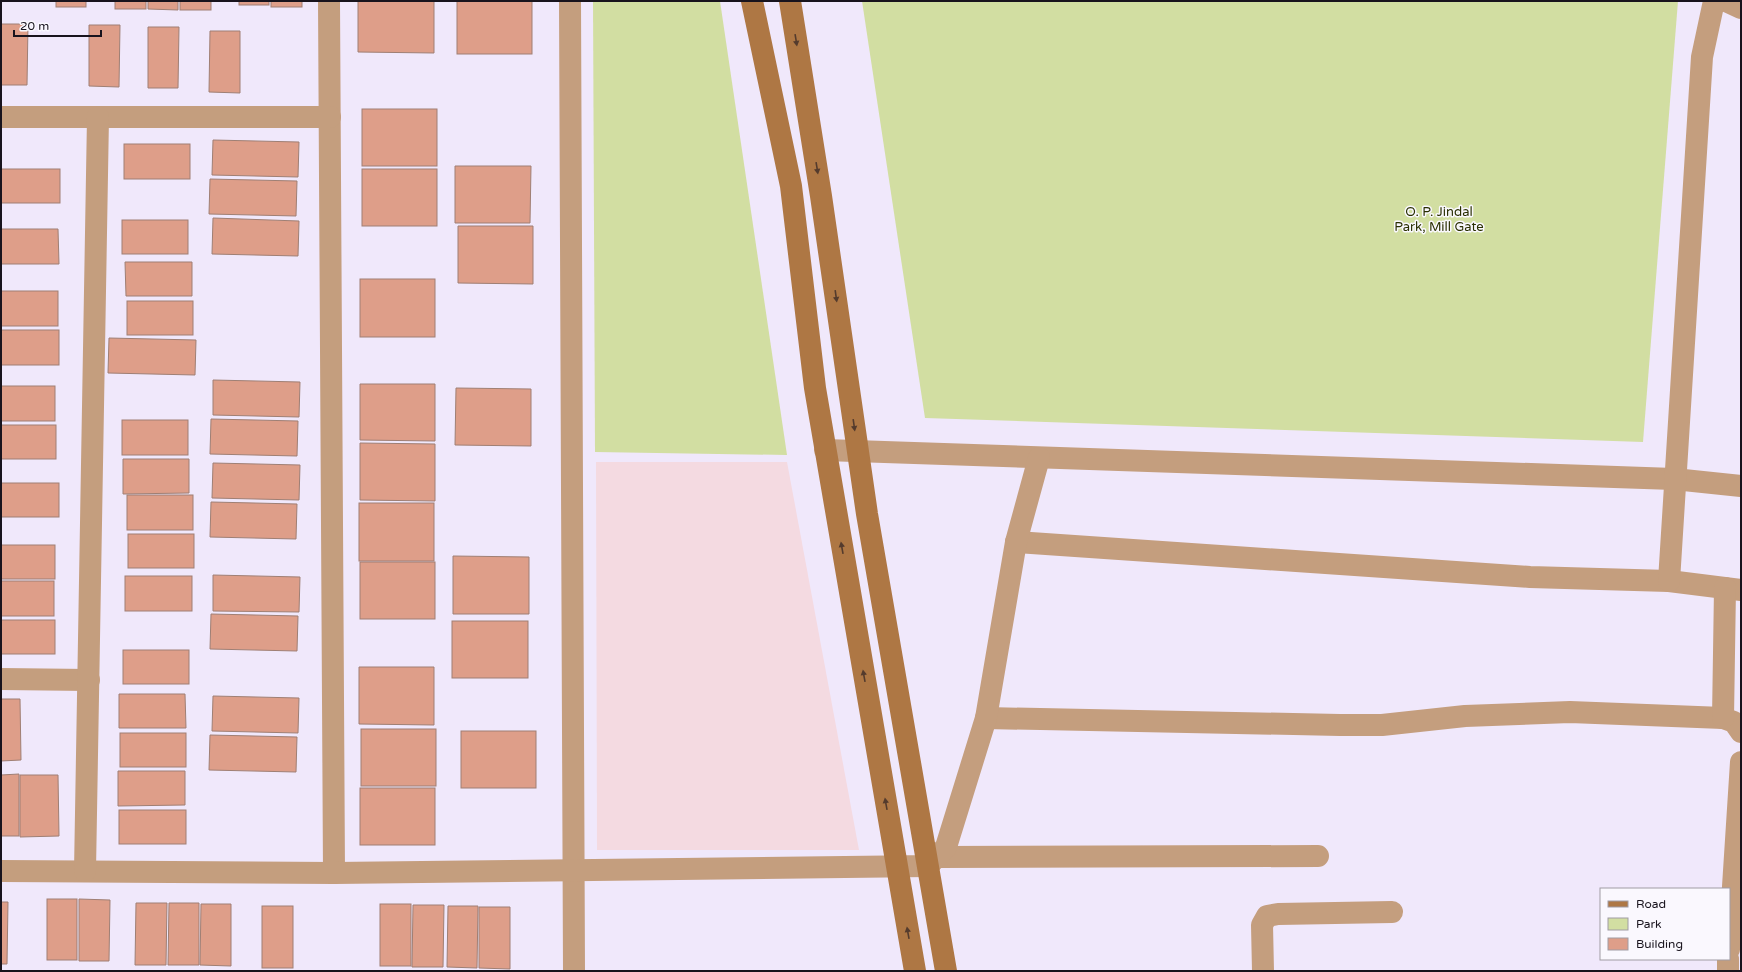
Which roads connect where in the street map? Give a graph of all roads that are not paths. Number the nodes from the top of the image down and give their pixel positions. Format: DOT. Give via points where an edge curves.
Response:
graph roads {
  1 [pos="329,1"];
  2 [pos="570,1"];
  3 [pos="752,1"];
  4 [pos="790,1"];
  5 [pos="1714,1"];
  6 [pos="1726,1"];
  7 [pos="1741,8"];
  8 [pos="1,116"];
  9 [pos="98,117"];
  10 [pos="330,117"];
  11 [pos="825,450"];
  12 [pos="858,451"];
  13 [pos="1039,458"];
  14 [pos="1674,479"];
  15 [pos="1741,484"];
  16 [pos="1016,542"];
  17 [pos="1669,581"];
  18 [pos="1733,589"];
  19 [pos="1,679"];
  20 [pos="88,680"];
  21 [pos="986,718"];
  22 [pos="1723,718"];
  23 [pos="1741,732"];
  24 [pos="1741,762"];
  25 [pos="1318,856"];
  26 [pos="933,861"];
  27 [pos="897,866"];
  28 [pos="574,870"];
  29 [pos="1,871"];
  30 [pos="85,871"];
  31 [pos="334,873"];
  32 [pos="1392,912"];
  33 [pos="1730,933"];
  34 [pos="1728,960"];
  35 [pos="574,971"];
  36 [pos="915,971"];
  37 [pos="946,971"];
  38 [pos="1262,971"];
  39 [pos="1728,971"];
  1 -- 10 [label="street"];
  2 -- 28 [label="street"];
  3 -- 11 [label="main road" via="791,186"];
  4 -- 12 [label="main road, one-way"];
  5 -- 14 [label="street" via="1702,57"];
  6 -- 7 [label="street"];
  8 -- 9 [label="street"];
  9 -- 10 [label="street"];
  9 -- 20 [label="street"];
  10 -- 31 [label="street"];
  11 -- 12 [label="street"];
  27 -- 11 [label="main road, one-way"];
  12 -- 13 [label="street"];
  12 -- 26 [label="main road" via="867,514"];
  13 -- 14 [label="street"];
  13 -- 16 [label="street"];
  14 -- 15 [label="street"];
  14 -- 17 [label="street"];
  16 -- 17 [label="street" via="1530,577"];
  16 -- 21 [label="street"];
  17 -- 18 [label="street"];
  18 -- 22 [label="street"];
  19 -- 20 [label="street"];
  20 -- 30 [label="street"];
  21 -- 22 [label="street" via="1347,725 1382,725 1465,716 1570,712"];
  21 -- 26 [label="street" via="946,847"];
  22 -- 23 [label="street" via="1734,722"];
  24 -- 33 [label="street"];
  25 -- 26 [label="street"];
  26 -- 27 [label="street"];
  26 -- 37 [label="main road"];
  27 -- 28 [label="street"];
  36 -- 27 [label="main road, one-way"];
  28 -- 31 [label="street"];
  28 -- 35 [label="street"];
  29 -- 30 [label="street"];
  30 -- 31 [label="street"];
  32 -- 38 [label="street" via="1267,916 1262,925"];
  34 -- 39 [label="street"];
}
